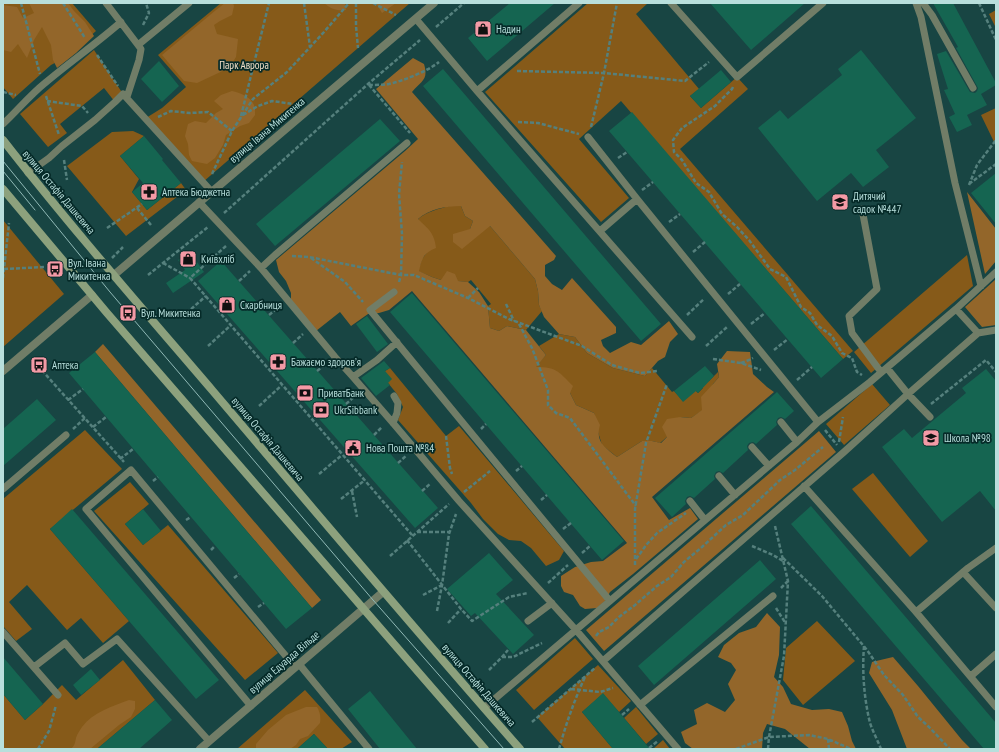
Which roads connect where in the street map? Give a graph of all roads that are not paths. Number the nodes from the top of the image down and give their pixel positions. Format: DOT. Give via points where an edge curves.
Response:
graph roads {
  1 [pos="106,3"];
  2 [pos="189,3"];
  3 [pos="434,3"];
  4 [pos="579,3"];
  5 [pos="671,3"];
  6 [pos="823,3"];
  7 [pos="916,3"];
  8 [pos="923,3"];
  9 [pos="416,19"];
  10 [pos="121,22"];
  11 [pos="138,45"];
  12 [pos="973,88"];
  13 [pos="477,91"];
  14 [pos="127,97"];
  15 [pos="3,124"];
  16 [pos="588,137"];
  17 [pos="3,140"];
  18 [pos="405,144"];
  19 [pos="28,173"];
  20 [pos="3,189"];
  21 [pos="212,192"];
  22 [pos="637,199"];
  23 [pos="199,202"];
  24 [pos="862,209"];
  25 [pos="600,230"];
  26 [pos="261,268"];
  27 [pos="996,272"];
  28 [pos="114,274"];
  29 [pos="981,286"];
  30 [pos="394,292"];
  31 [pos="92,295"];
  32 [pos="956,309"];
  33 [pos="996,330"];
  34 [pos="978,333"];
  35 [pos="692,337"];
  36 [pos="397,342"];
  37 [pos="884,370"];
  38 [pos="3,371"];
  39 [pos="353,377"];
  40 [pos="908,394"];
  41 [pos="394,396"];
  42 [pos="930,417"];
  43 [pos="781,422"];
  44 [pos="818,422"];
  45 [pos="393,423"];
  46 [pos="66,434"];
  47 [pos="796,442"];
  48 [pos="752,447"];
  49 [pos="769,466"];
  50 [pos="719,476"];
  51 [pos="804,486"];
  52 [pos="3,488"];
  53 [pos="735,494"];
  54 [pos="692,504"];
  55 [pos="705,520"];
  56 [pos="996,548"];
  57 [pos="963,572"];
  58 [pos="383,592"];
  59 [pos="771,598"];
  60 [pos="610,601"];
  61 [pos="552,603"];
  62 [pos="363,608"];
  63 [pos="996,608"];
  64 [pos="916,612"];
  65 [pos="528,620"];
  66 [pos="576,630"];
  67 [pos="3,632"];
  68 [pos="996,654"];
  69 [pos="603,662"];
  70 [pos="297,666"];
  71 [pos="34,667"];
  72 [pos="971,676"];
  73 [pos="58,695"];
  74 [pos="640,705"];
  75 [pos="251,706"];
  76 [pos="996,707"];
  77 [pos="484,708"];
  78 [pos="209,741"];
  79 [pos="200,749"];
  80 [pos="369,749"];
  81 [pos="485,749"];
  82 [pos="520,749"];
  83 [pos="678,749"];
  1 -- 10 [label="lane"];
  2 -- 11 [label="lane"];
  3 -- 9 [label="street, вулиця Івана Микитенка"];
  4 -- 13 [label="lane"];
  5 -- 6 [label="lane" via="738,77"];
  7 -- 29 [label="lane" via="957,193"];
  8 -- 12 [label="lane"];
  9 -- 13 [label="lane"];
  9 -- 21 [label="street, вулиця Івана Микитенка"];
  10 -- 11 [label="lane"];
  10 -- 15 [label="lane" via="43,84"];
  11 -- 14 [label="lane" via="141,49 139,60"];
  13 -- 25 [label="lane"];
  14 -- 19 [label="lane" via="123,94"];
  14 -- 21 [label="lane"];
  16 -- 22 [label="lane"];
  17 -- 19 [label="street, вулиця Остафія Дашкевича"];
  18 -- 26 [label="lane"];
  19 -- 28 [label="street, вулиця Остафія Дашкевича"];
  20 -- 31 [label="street"];
  21 -- 23 [label="street, вулиця Івана Микитенка"];
  22 -- 25 [label="lane"];
  22 -- 44 [label="lane"];
  23 -- 26 [label="lane"];
  23 -- 28 [label="street, вулиця Івана Микитенка"];
  24 -- 37 [label="lane" via="877,289 849,316 852,333"];
  25 -- 35 [label="lane"];
  26 -- 39 [label="lane"];
  27 -- 29 [label="lane"];
  28 -- 58 [label="street, вулиця Остафія Дашкевича"];
  29 -- 32 [label="lane"];
  30 -- 36 [label="lane" via="370,310"];
  31 -- 38 [label="street"];
  31 -- 62 [label="street"];
  32 -- 34 [label="lane"];
  32 -- 37 [label="lane"];
  33 -- 34 [label="lane"];
  34 -- 40 [label="lane"];
  36 -- 39 [label="lane"];
  36 -- 60 [label="lane"];
  37 -- 40 [label="lane"];
  37 -- 44 [label="lane"];
  39 -- 45 [label="lane"];
  40 -- 42 [label="lane"];
  40 -- 51 [label="lane"];
  41 -- 45 [label="lane" via="398,403"];
  43 -- 47 [label="lane"];
  44 -- 47 [label="lane"];
  45 -- 61 [label="lane"];
  46 -- 52 [label="lane"];
  47 -- 49 [label="lane"];
  48 -- 49 [label="lane"];
  49 -- 53 [label="lane"];
  50 -- 53 [label="lane"];
  51 -- 64 [label="lane"];
  51 -- 69 [label="lane"];
  53 -- 55 [label="lane"];
  54 -- 55 [label="lane"];
  55 -- 60 [label="lane"];
  56 -- 57 [label="lane"];
  57 -- 63 [label="lane"];
  57 -- 64 [label="lane"];
  58 -- 62 [label="street, вулиця Едуарда Вільде"];
  58 -- 77 [label="street, вулиця Остафія Дашкевича"];
  59 -- 74 [label="lane"];
  60 -- 66 [label="lane"];
  61 -- 65 [label="lane"];
  61 -- 66 [label="lane"];
  62 -- 70 [label="street, вулиця Едуарда Вільде"];
  62 -- 81 [label="street"];
  64 -- 72 [label="lane"];
  66 -- 69 [label="lane"];
  66 -- 77 [label="lane"];
  67 -- 71 [label="lane"];
  68 -- 72 [label="lane"];
  69 -- 74 [label="lane"];
  70 -- 75 [label="street, вулиця Едуарда Вільде"];
  70 -- 75 [label="lane" via="131,470 86,509"];
  70 -- 80 [label="lane"];
  71 -- 73 [label="lane"];
  71 -- 78 [label="lane" via="64,643 83,664 117,639"];
  72 -- 76 [label="lane"];
  74 -- 83 [label="lane"];
  75 -- 78 [label="street, вулиця Едуарда Вільде"];
  77 -- 82 [label="street, вулиця Остафія Дашкевича"];
  78 -- 79 [label="street, вулиця Едуарда Вільде"];
}
